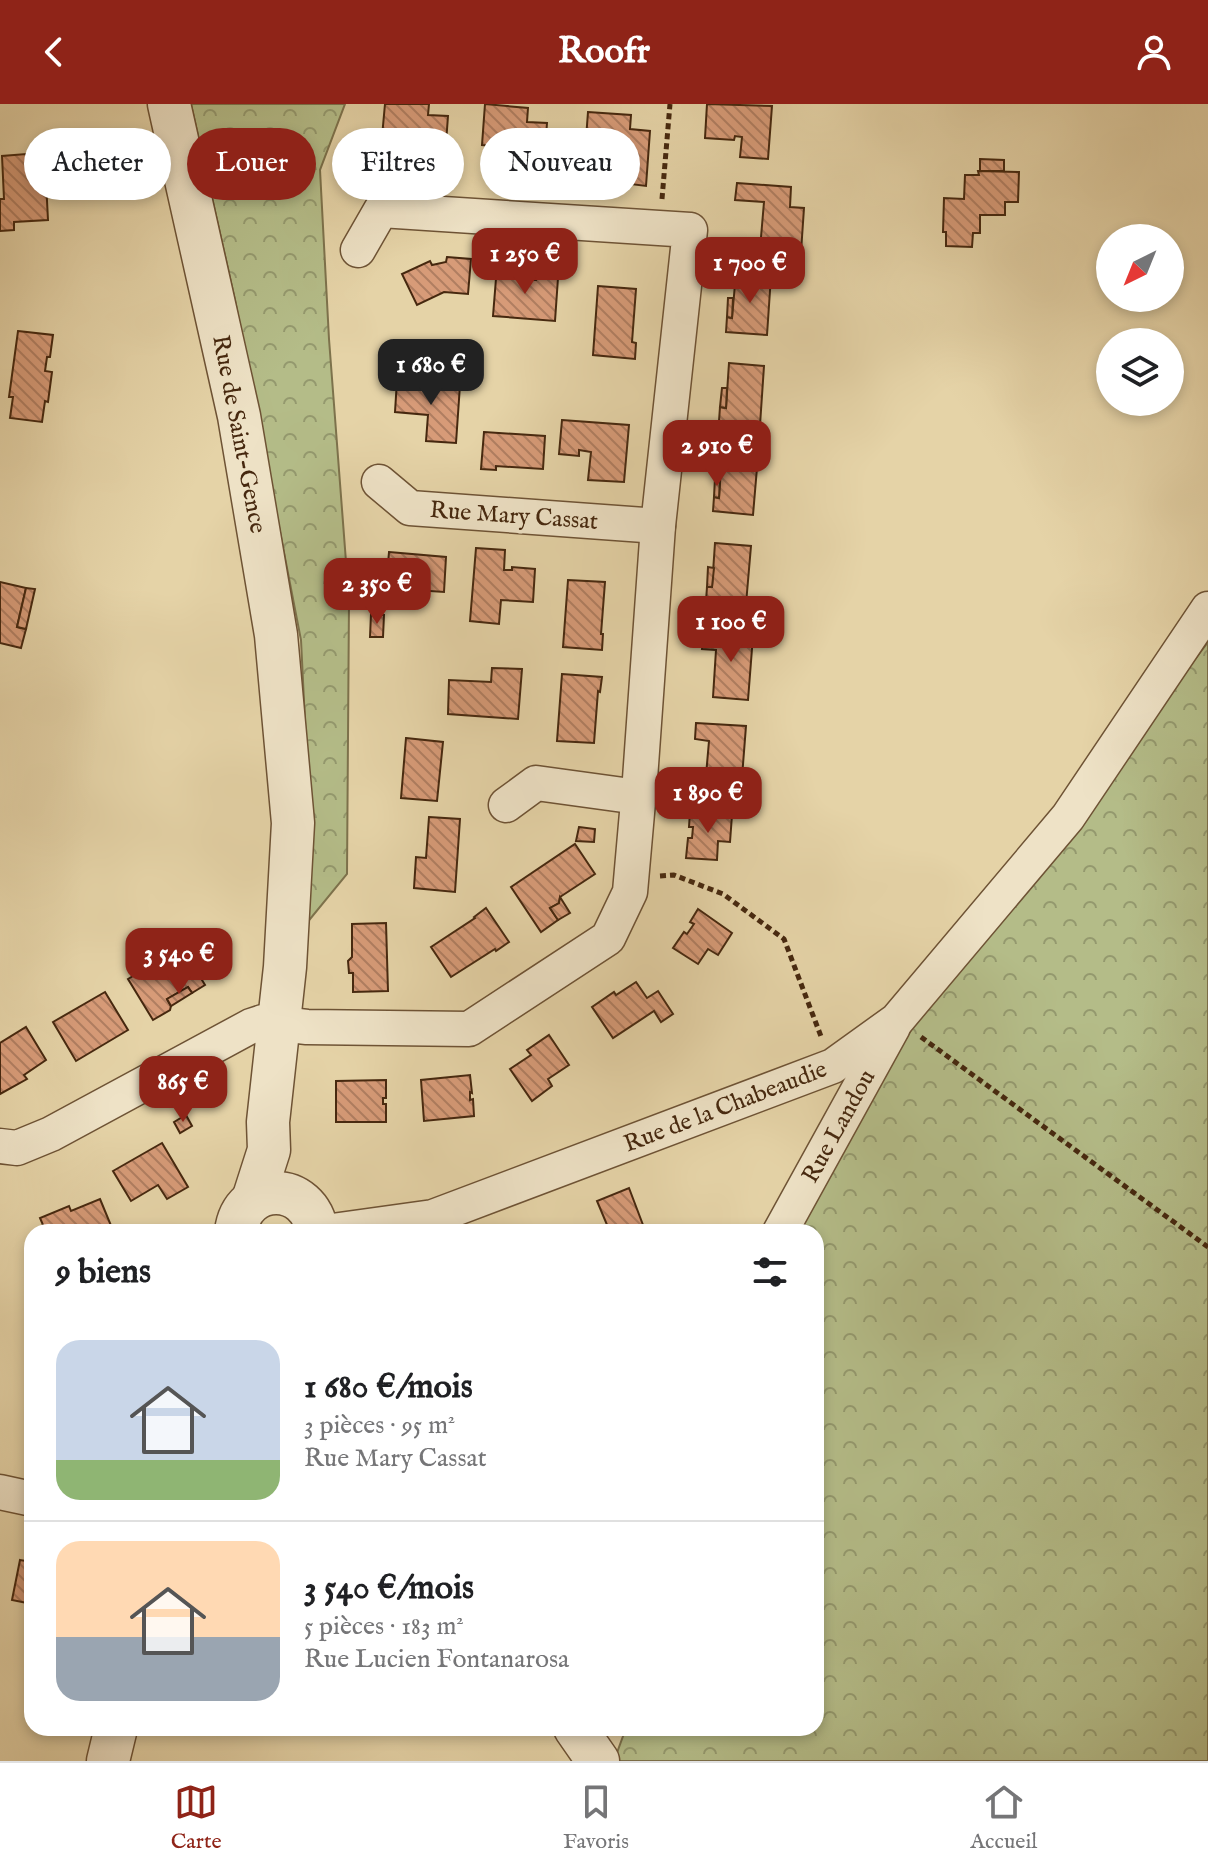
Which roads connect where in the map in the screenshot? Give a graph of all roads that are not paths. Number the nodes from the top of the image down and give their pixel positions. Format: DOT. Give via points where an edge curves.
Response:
graph roads {
  1 [pos="169,104"];
  2 [pos="358,250"];
  3 [pos="379,482"];
  4 [pos="658,526"];
  5 [pos="1208,609"];
  6 [pos="638,797"];
  7 [pos="506,805"];
  8 [pos="897,1020"];
  9 [pos="280,1024"];
  10 [pos="0,1146"];
  11 [pos="269,1150"];
  12 [pos="295,1197"];
  13 [pos="245,1216"];
  14 [pos="316,1224"];
  15 [pos="383,1224"];
  16 [pos="784,1224"];
  17 [pos="0,1492"];
  18 [pos="24,1497"];
  19 [pos="114,1736"];
  20 [pos="108,1761"];
  1 -- 9 [label="street, Rue de Saint-Gence" via="239,416 276,635 293,823"];
  2 -- 4 [label="street" via="381,210 690,230"];
  3 -- 4 [label="street, Rue Mary Cassat" via="410,508"];
  4 -- 6 [label="street"];
  5 -- 8 [label="street, Rue de la Chabeaudie" via="1068,817"];
  6 -- 7 [label="street" via="536,783"];
  6 -- 9 [label="street" via="630,892 608,938 469,1029"];
  8 -- 15 [label="street, Rue de la Chabeaudie" via="833,1066 433,1217"];
  8 -- 16 [label="street, Rue Landou"];
  9 -- 10 [label="street" via="251,1026 51,1134 17,1148"];
  9 -- 11 [label="street, Rue de Saint-Gence"];
  11 -- 12 [label="street, Rue de Saint-Gence"];
  11 -- 13 [label="street, Rue de Saint-Gence"];
  12 -- 13 [label="street" via="269,1193"];
  12 -- 14 [label="street, Rue de Saint-Gence"];
  17 -- 18 [label="street"];
  19 -- 20 [label="street"];
}
